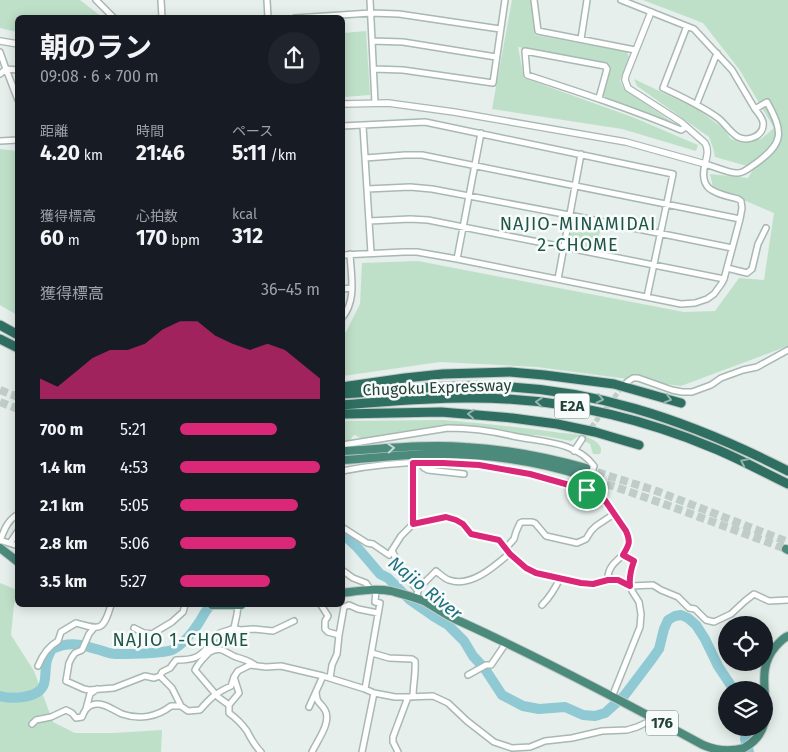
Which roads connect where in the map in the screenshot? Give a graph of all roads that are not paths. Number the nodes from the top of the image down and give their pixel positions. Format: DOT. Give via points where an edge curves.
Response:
graph roads {
  1 [pos="96,0"];
  2 [pos="161,0"];
  3 [pos="267,0"];
  4 [pos="370,0"];
  5 [pos="505,0"];
  6 [pos="534,0"];
  7 [pos="587,0"];
  8 [pos="622,0"];
  9 [pos="651,12"];
  10 [pos="371,13"];
  11 [pos="111,15"];
  12 [pos="162,15"];
  13 [pos="268,15"];
  14 [pos="341,15"];
  15 [pos="686,26"];
  16 [pos="500,29"];
  17 [pos="581,39"];
  18 [pos="0,41"];
  19 [pos="372,41"];
  20 [pos="15,44"];
  21 [pos="636,50"];
  22 [pos="0,52"];
  23 [pos="717,53"];
  24 [pos="496,57"];
  25 [pos="6,69"];
  26 [pos="374,69"];
  27 [pos="15,70"];
  28 [pos="0,74"];
  29 [pos="15,92"];
  30 [pos="599,98"];
  31 [pos="375,103"];
  32 [pos="697,103"];
  33 [pos="345,104"];
  34 [pos="755,109"];
  35 [pos="345,126"];
  36 [pos="363,126"];
  37 [pos="686,127"];
  38 [pos="481,133"];
  39 [pos="15,140"];
  40 [pos="0,141"];
  41 [pos="581,154"];
  42 [pos="365,158"];
  43 [pos="705,164"];
  44 [pos="476,165"];
  45 [pos="575,186"];
  46 [pos="367,189"];
  47 [pos="470,196"];
  48 [pos="667,204"];
  49 [pos="569,215"];
  50 [pos="740,219"];
  51 [pos="369,221"];
  52 [pos="463,227"];
  53 [pos="766,228"];
  54 [pos="661,233"];
  55 [pos="564,247"];
  56 [pos="732,248"];
  57 [pos="371,253"];
  58 [pos="350,254"];
  59 [pos="345,255"];
  60 [pos="456,259"];
  61 [pos="654,265"];
  62 [pos="727,268"];
  63 [pos="558,279"];
  64 [pos="724,279"];
  65 [pos="352,288"];
  66 [pos="345,289"];
  67 [pos="647,297"];
  68 [pos="345,315"];
  69 [pos="0,325"];
  70 [pos="15,333"];
  71 [pos="0,339"];
  72 [pos="15,346"];
  73 [pos="788,350"];
  74 [pos="626,382"];
  75 [pos="345,387"];
  76 [pos="345,394"];
  77 [pos="681,403"];
  78 [pos="345,405"];
  79 [pos="345,414"];
  80 [pos="582,439"];
  81 [pos="345,445"];
  82 [pos="639,445"];
  83 [pos="345,451"];
  84 [pos="574,451"];
  85 [pos="345,460"];
  86 [pos="413,463"];
  87 [pos="420,463"];
  88 [pos="345,470"];
  89 [pos="788,471"];
  90 [pos="464,474"];
  91 [pos="788,484"];
  92 [pos="587,490"];
  93 [pos="614,514"];
  94 [pos="15,516"];
  95 [pos="413,524"];
  96 [pos="345,529"];
  97 [pos="15,536"];
  98 [pos="0,540"];
  99 [pos="10,543"];
  100 [pos="15,545"];
  101 [pos="0,548"];
  102 [pos="506,548"];
  103 [pos="392,550"];
  104 [pos="510,554"];
  105 [pos="623,555"];
  106 [pos="15,560"];
  107 [pos="345,572"];
  108 [pos="560,578"];
  109 [pos="608,580"];
  110 [pos="630,586"];
  111 [pos="373,589"];
  112 [pos="345,593"];
  113 [pos="417,594"];
  114 [pos="788,600"];
  115 [pos="542,605"];
  116 [pos="345,606"];
  117 [pos="110,607"];
  118 [pos="184,607"];
  119 [pos="239,607"];
  120 [pos="322,607"];
  121 [pos="344,607"];
  122 [pos="378,613"];
  123 [pos="294,621"];
  124 [pos="94,628"];
  125 [pos="134,628"];
  126 [pos="234,628"];
  127 [pos="240,630"];
  128 [pos="339,635"];
  129 [pos="788,636"];
  130 [pos="506,643"];
  131 [pos="210,653"];
  132 [pos="372,653"];
  133 [pos="38,666"];
  134 [pos="258,666"];
  135 [pos="468,675"];
  136 [pos="160,676"];
  137 [pos="323,676"];
  138 [pos="234,677"];
  139 [pos="330,678"];
  140 [pos="98,689"];
  141 [pos="365,689"];
  142 [pos="316,692"];
  143 [pos="216,693"];
  144 [pos="374,693"];
  145 [pos="410,697"];
  146 [pos="612,697"];
  147 [pos="229,705"];
  148 [pos="181,706"];
  149 [pos="309,707"];
  150 [pos="86,709"];
  151 [pos="654,718"];
  152 [pos="32,724"];
  153 [pos="704,748"];
  154 [pos="261,752"];
  155 [pos="312,752"];
  156 [pos="362,752"];
  157 [pos="398,752"];
  158 [pos="722,752"];
  1 -- 11 [label="street"];
  2 -- 12 [label="street"];
  3 -- 13 [label="street"];
  4 -- 10 [label="street"];
  5 -- 16 [label="street"];
  6 -- 17 [label="street" via="538,31"];
  7 -- 17 [label="street"];
  8 -- 9 [label="street"];
  9 -- 15 [label="street"];
  9 -- 21 [label="street"];
  10 -- 14 [label="street"];
  10 -- 16 [label="street"];
  10 -- 19 [label="street"];
  15 -- 23 [label="street" via="694,29"];
  15 -- 32 [label="street" via="663,88"];
  16 -- 24 [label="street"];
  17 -- 21 [label="street"];
  18 -- 20 [label="street"];
  19 -- 24 [label="street" via="403,42"];
  19 -- 26 [label="street"];
  21 -- 37 [label="street" via="625,80 628,88"];
  22 -- 25 [label="street"];
  23 -- 32 [label="street"];
  23 -- 34 [label="street" via="732,70"];
  24 -- 26 [label="street" via="493,83"];
  25 -- 27 [label="street"];
  25 -- 28 [label="street"];
  25 -- 29 [label="street"];
  26 -- 31 [label="street"];
  30 -- 30 [label="street" via="527,75 525,51 605,66 607,69"];
  30 -- 37 [label="street" via="681,130"];
  31 -- 33 [label="street"];
  31 -- 43 [label="street" via="454,112 626,142"];
  32 -- 34 [label="street" via="738,137 744,138 753,137 762,130 762,120"];
  34 -- 43 [label="street" via="766,102 778,125 777,140 769,154 739,174"];
  35 -- 36 [label="street"];
  36 -- 38 [label="street" via="425,122"];
  36 -- 42 [label="street"];
  37 -- 43 [label="street" via="705,143 708,152"];
  38 -- 41 [label="street"];
  38 -- 44 [label="street"];
  39 -- 40 [label="street"];
  41 -- 45 [label="street"];
  41 -- 48 [label="street" via="673,174"];
  42 -- 44 [label="street" via="422,155"];
  42 -- 46 [label="street"];
  43 -- 50 [label="street" via="703,177 710,190 741,201"];
  44 -- 45 [label="street"];
  44 -- 47 [label="street"];
  45 -- 48 [label="street"];
  45 -- 49 [label="street"];
  46 -- 47 [label="street" via="410,187"];
  46 -- 51 [label="street"];
  47 -- 49 [label="street"];
  47 -- 52 [label="street"];
  48 -- 50 [label="street"];
  48 -- 54 [label="street"];
  49 -- 54 [label="street"];
  49 -- 55 [label="street"];
  50 -- 56 [label="street"];
  51 -- 52 [label="street" via="410,219"];
  51 -- 57 [label="street"];
  52 -- 55 [label="street"];
  52 -- 60 [label="street"];
  53 -- 62 [label="street" via="758,244 752,270 747,273"];
  54 -- 56 [label="street"];
  54 -- 61 [label="street"];
  55 -- 61 [label="street"];
  55 -- 63 [label="street"];
  56 -- 62 [label="street"];
  57 -- 58 [label="street"];
  57 -- 60 [label="street" via="417,252"];
  58 -- 59 [label="street"];
  58 -- 65 [label="street"];
  60 -- 63 [label="street"];
  61 -- 64 [label="street"];
  61 -- 67 [label="street"];
  62 -- 64 [label="street"];
  63 -- 67 [label="street"];
  64 -- 67 [label="street" via="714,294 699,302 681,304"];
  65 -- 66 [label="street"];
  65 -- 68 [label="street" via="349,310"];
  69 -- 70 [label="highway"];
  71 -- 72 [label="highway"];
  73 -- 74 [label="street" via="757,367 721,378 692,392 672,390 638,378"];
  75 -- 77 [label="highway, one-way" via="443,374 510,372 614,384"];
  76 -- 89 [label="highway, Chugoku Expressway / E2A, one-way" via="473,386 583,396 618,403 687,425"];
  91 -- 78 [label="highway, Chugoku Expressway / E2A, one-way" via="683,436 613,414 549,402 471,398"];
  82 -- 79 [label="highway, one-way" via="557,424 493,416 441,412"];
  80 -- 84 [label="street"];
  81 -- 84 [label="street" via="465,428 546,441"];
  83 -- 85 [label="highway, one-way" via="465,447 515,452 564,462 585,472 466,454"];
  84 -- 92 [label="street" via="594,466"];
  86 -- 87 [label="street"];
  86 -- 88 [label="street"];
  86 -- 95 [label="street"];
  87 -- 90 [label="street" via="428,470"];
  87 -- 92 [label="street" via="479,465 530,474"];
  92 -- 93 [label="street" via="602,496"];
  93 -- 102 [label="street" via="577,543 546,536 532,522 522,522 514,540"];
  93 -- 105 [label="street" via="629,537 629,546"];
  94 -- 98 [label="street"];
  95 -- 102 [label="street" via="446,517 463,524 471,534 499,540"];
  95 -- 103 [label="street"];
  96 -- 103 [label="street" via="388,555"];
  97 -- 99 [label="street"];
  98 -- 99 [label="street"];
  99 -- 100 [label="street"];
  101 -- 106 [label="highway"];
  102 -- 104 [label="street"];
  103 -- 113 [label="street"];
  104 -- 108 [label="street" via="536,573"];
  104 -- 113 [label="street" via="480,576 465,581 448,580 436,571"];
  105 -- 109 [label="street" via="610,568"];
  105 -- 110 [label="street" via="634,561"];
  107 -- 111 [label="street"];
  108 -- 109 [label="street" via="587,584"];
  108 -- 115 [label="street"];
  109 -- 110 [label="street" via="618,580"];
  110 -- 114 [label="street" via="653,585 678,597 706,620 714,622 731,614 754,594 769,601"];
  110 -- 146 [label="street" via="639,602 640,627"];
  111 -- 112 [label="highway, 176"];
  111 -- 113 [label="highway, 176"];
  111 -- 122 [label="street" via="375,602 380,603"];
  113 -- 130 [label="highway, 176" via="453,619"];
  116 -- 122 [label="street"];
  117 -- 124 [label="street" via="106,621"];
  118 -- 125 [label="street" via="172,622 152,634"];
  119 -- 126 [label="street"];
  120 -- 128 [label="street" via="328,616 325,629"];
  121 -- 128 [label="street"];
  122 -- 132 [label="street"];
  123 -- 127 [label="street" via="273,631"];
  124 -- 133 [label="street" via="76,623 60,632 58,641"];
  124 -- 140 [label="street" via="82,650 72,657 66,681 84,689"];
  126 -- 127 [label="street"];
  126 -- 136 [label="street" via="215,636 204,653 191,660 176,660"];
  127 -- 131 [label="street" via="238,638 214,646"];
  128 -- 139 [label="street"];
  129 -- 158 [label="highway, 176" via="774,648 766,664 770,710 766,731 747,747"];
  130 -- 135 [label="street" via="492,665"];
  130 -- 146 [label="highway, 176"];
  131 -- 134 [label="street" via="224,650"];
  131 -- 143 [label="street" via="195,670"];
  132 -- 141 [label="street"];
  132 -- 145 [label="street" via="415,661 416,672"];
  134 -- 137 [label="street" via="281,666"];
  134 -- 138 [label="street" via="250,665"];
  136 -- 140 [label="street" via="145,676 119,687"];
  136 -- 148 [label="street" via="172,688"];
  137 -- 139 [label="street"];
  137 -- 142 [label="street"];
  138 -- 143 [label="street" via="231,686"];
  138 -- 147 [label="street" via="239,693"];
  139 -- 141 [label="street"];
  140 -- 150 [label="street" via="90,694"];
  141 -- 144 [label="street"];
  142 -- 149 [label="street"];
  142 -- 155 [label="street" via="317,701 326,714 324,732"];
  143 -- 147 [label="street"];
  143 -- 148 [label="street" via="200,710 188,711"];
  144 -- 145 [label="street"];
  144 -- 156 [label="street"];
  145 -- 151 [label="street" via="433,696 448,703 494,742 512,748 602,731 637,728"];
  145 -- 157 [label="street" via="393,737"];
  146 -- 151 [label="highway, 176"];
  147 -- 154 [label="street" via="229,713 242,724"];
  148 -- 150 [label="street" via="171,706 155,716 138,717 102,705"];
  150 -- 152 [label="street" via="82,717 76,718 66,710"];
  151 -- 153 [label="highway, 176"];
  153 -- 158 [label="highway, 176"];
}
